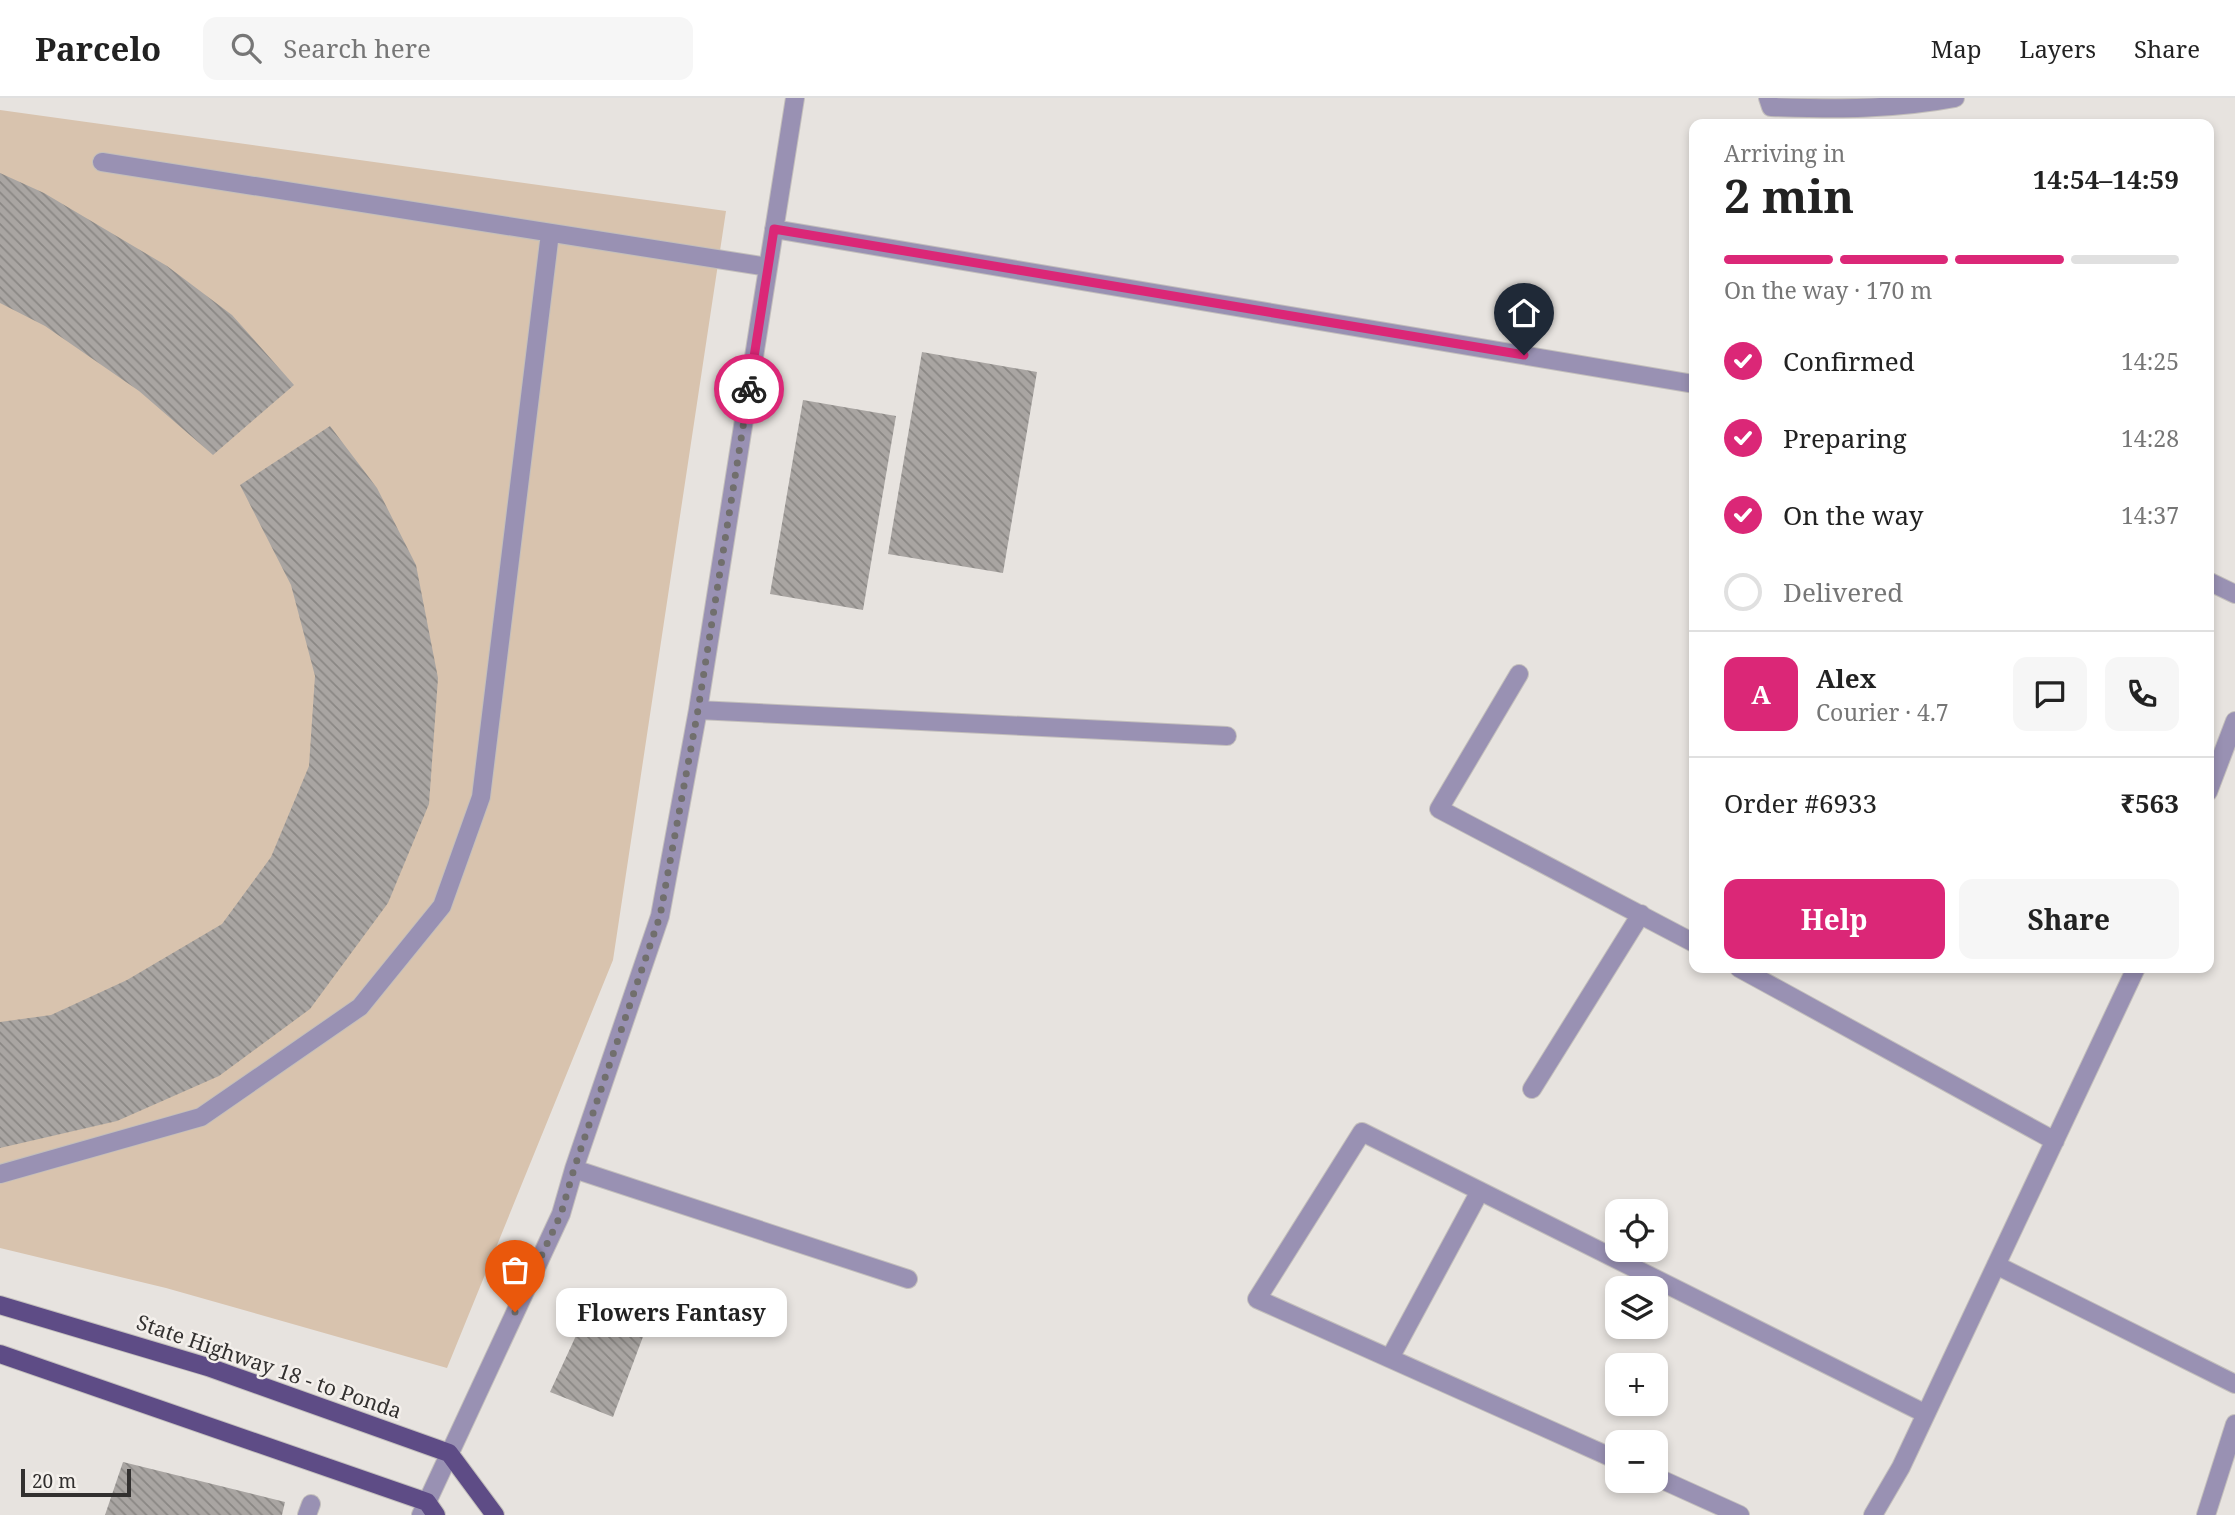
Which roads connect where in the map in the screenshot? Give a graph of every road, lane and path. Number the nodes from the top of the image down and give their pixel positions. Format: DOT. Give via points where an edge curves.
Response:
graph roads {
  1 [pos="795,98"];
  2 [pos="1768,98"];
  3 [pos="1955,98"];
  4 [pos="102,162"];
  5 [pos="774,229"];
  6 [pos="550,233"];
  7 [pos="768,267"];
  8 [pos="1689,383"];
  9 [pos="2214,584"];
  10 [pos="2235,594"];
  11 [pos="1518,674"];
  12 [pos="698,710"];
  13 [pos="2235,721"];
  14 [pos="1227,736"];
  15 [pos="2214,776"];
  16 [pos="1641,914"];
  17 [pos="1689,940"];
  18 [pos="1748,973"];
  19 [pos="2134,973"];
  20 [pos="1532,1089"];
  21 [pos="2054,1141"];
  22 [pos="574,1169"];
  23 [pos="0,1174"];
  24 [pos="1480,1191"];
  25 [pos="1996,1265"];
  26 [pos="908,1279"];
  27 [pos="0,1305"];
  28 [pos="0,1354"];
  29 [pos="1390,1358"];
  30 [pos="2235,1384"];
  31 [pos="1926,1414"];
  32 [pos="2235,1424"];
  33 [pos="449,1454"];
  34 [pos="1605,1455"];
  35 [pos="1668,1482"];
  36 [pos="428,1511"];
  37 [pos="495,1515"];
  38 [pos="1740,1515"];
  39 [pos="1872,1515"];
  40 [pos="2206,1515"];
  1 -- 5 [label="street"];
  2 -- 3 [label="street" via="1771,107 1880,109"];
  4 -- 6 [label="street"];
  5 -- 7 [label="street"];
  5 -- 8 [label="street"];
  6 -- 7 [label="street"];
  6 -- 23 [label="street" via="481,797 442,906 360,1007 201,1117"];
  7 -- 12 [label="street"];
  9 -- 10 [label="street"];
  11 -- 16 [label="street" via="1439,809"];
  12 -- 14 [label="street"];
  12 -- 22 [label="street" via="660,916"];
  13 -- 15 [label="street"];
  16 -- 17 [label="street"];
  16 -- 20 [label="street"];
  18 -- 21 [label="street"];
  19 -- 21 [label="street"];
  21 -- 25 [label="street"];
  22 -- 26 [label="street"];
  22 -- 33 [label="street" via="561,1214"];
  24 -- 29 [label="street"];
  24 -- 29 [label="street" via="1362,1132 1257,1299"];
  24 -- 31 [label="street"];
  25 -- 30 [label="street"];
  25 -- 31 [label="street"];
  27 -- 33 [label="main road, State Highway 18 - to Ponda" via="208,1367"];
  28 -- 36 [label="main road"];
  29 -- 34 [label="street"];
  31 -- 39 [label="street"];
  32 -- 40 [label="street"];
  33 -- 36 [label="street"];
  33 -- 37 [label="main road"];
  35 -- 38 [label="street"];
}
